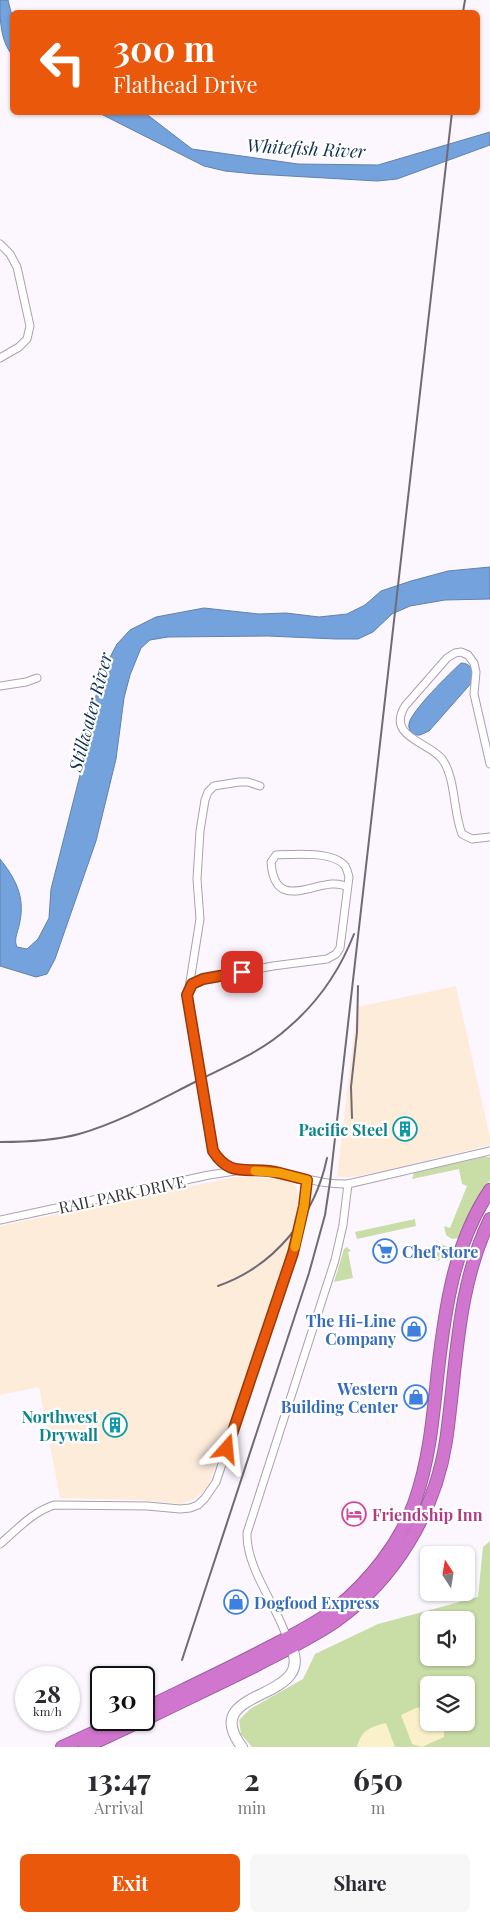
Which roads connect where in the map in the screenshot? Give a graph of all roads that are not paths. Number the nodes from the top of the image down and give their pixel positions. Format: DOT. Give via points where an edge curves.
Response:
graph roads {
  1 [pos="0,244"];
  2 [pos="0,358"];
  3 [pos="37,678"];
  4 [pos="0,686"];
  5 [pos="490,764"];
  6 [pos="260,786"];
  7 [pos="490,837"];
  8 [pos="348,887"];
  9 [pos="187,995"];
  10 [pos="490,1151"];
  11 [pos="245,1171"];
  12 [pos="307,1180"];
  13 [pos="348,1184"];
  14 [pos="490,1190"];
  15 [pos="490,1219"];
  16 [pos="0,1220"];
  17 [pos="0,1544"];
  18 [pos="289,1642"];
  19 [pos="155,1704"];
  20 [pos="155,1714"];
  21 [pos="97,1731"];
  22 [pos="119,1731"];
  23 [pos="62,1747"];
  24 [pos="85,1747"];
  25 [pos="242,1747"];
  1 -- 2 [label="street" via="17,267 30,326 27,339"];
  3 -- 4 [label="street"];
  5 -- 7 [label="street" via="474,694 475,666 468,655 455,653 408,702 402,712 401,723 409,737 434,752 444,763 462,834 472,839"];
  6 -- 9 [label="street" via="239,782 214,786 205,800 197,879 200,920"];
  8 -- 8 [label="street" via="346,867 338,859 286,854 276,855 271,862 275,881 291,892 336,883"];
  8 -- 9 [label="street" via="340,948 336,954 327,959 203,979 192,984"];
  9 -- 11 [label="street" via="213,1151 220,1162"];
  10 -- 13 [label="street"];
  11 -- 12 [label="street" via="280,1173"];
  11 -- 16 [label="street, RAIL PARK DRIVE" via="218,1173"];
  12 -- 13 [label="street"];
  12 -- 17 [label="street" via="293,1253 216,1482 206,1498 198,1505 180,1510 147,1506 54,1505 29,1518"];
  13 -- 18 [label="street" via="335,1260 247,1533 249,1555"];
  14 -- 18 [label="highway" via="460,1249 454,1272 440,1353 429,1452 405,1526 375,1569 335,1609"];
  15 -- 18 [label="highway" via="466,1284 443,1455 420,1521 394,1563 368,1593 331,1624"];
  18 -- 19 [label="highway"];
  18 -- 20 [label="highway" via="209,1689"];
  18 -- 25 [label="street" via="296,1659 288,1678 247,1701 236,1712 232,1726"];
  21 -- 23 [label="highway"];
  22 -- 24 [label="highway"];
}
